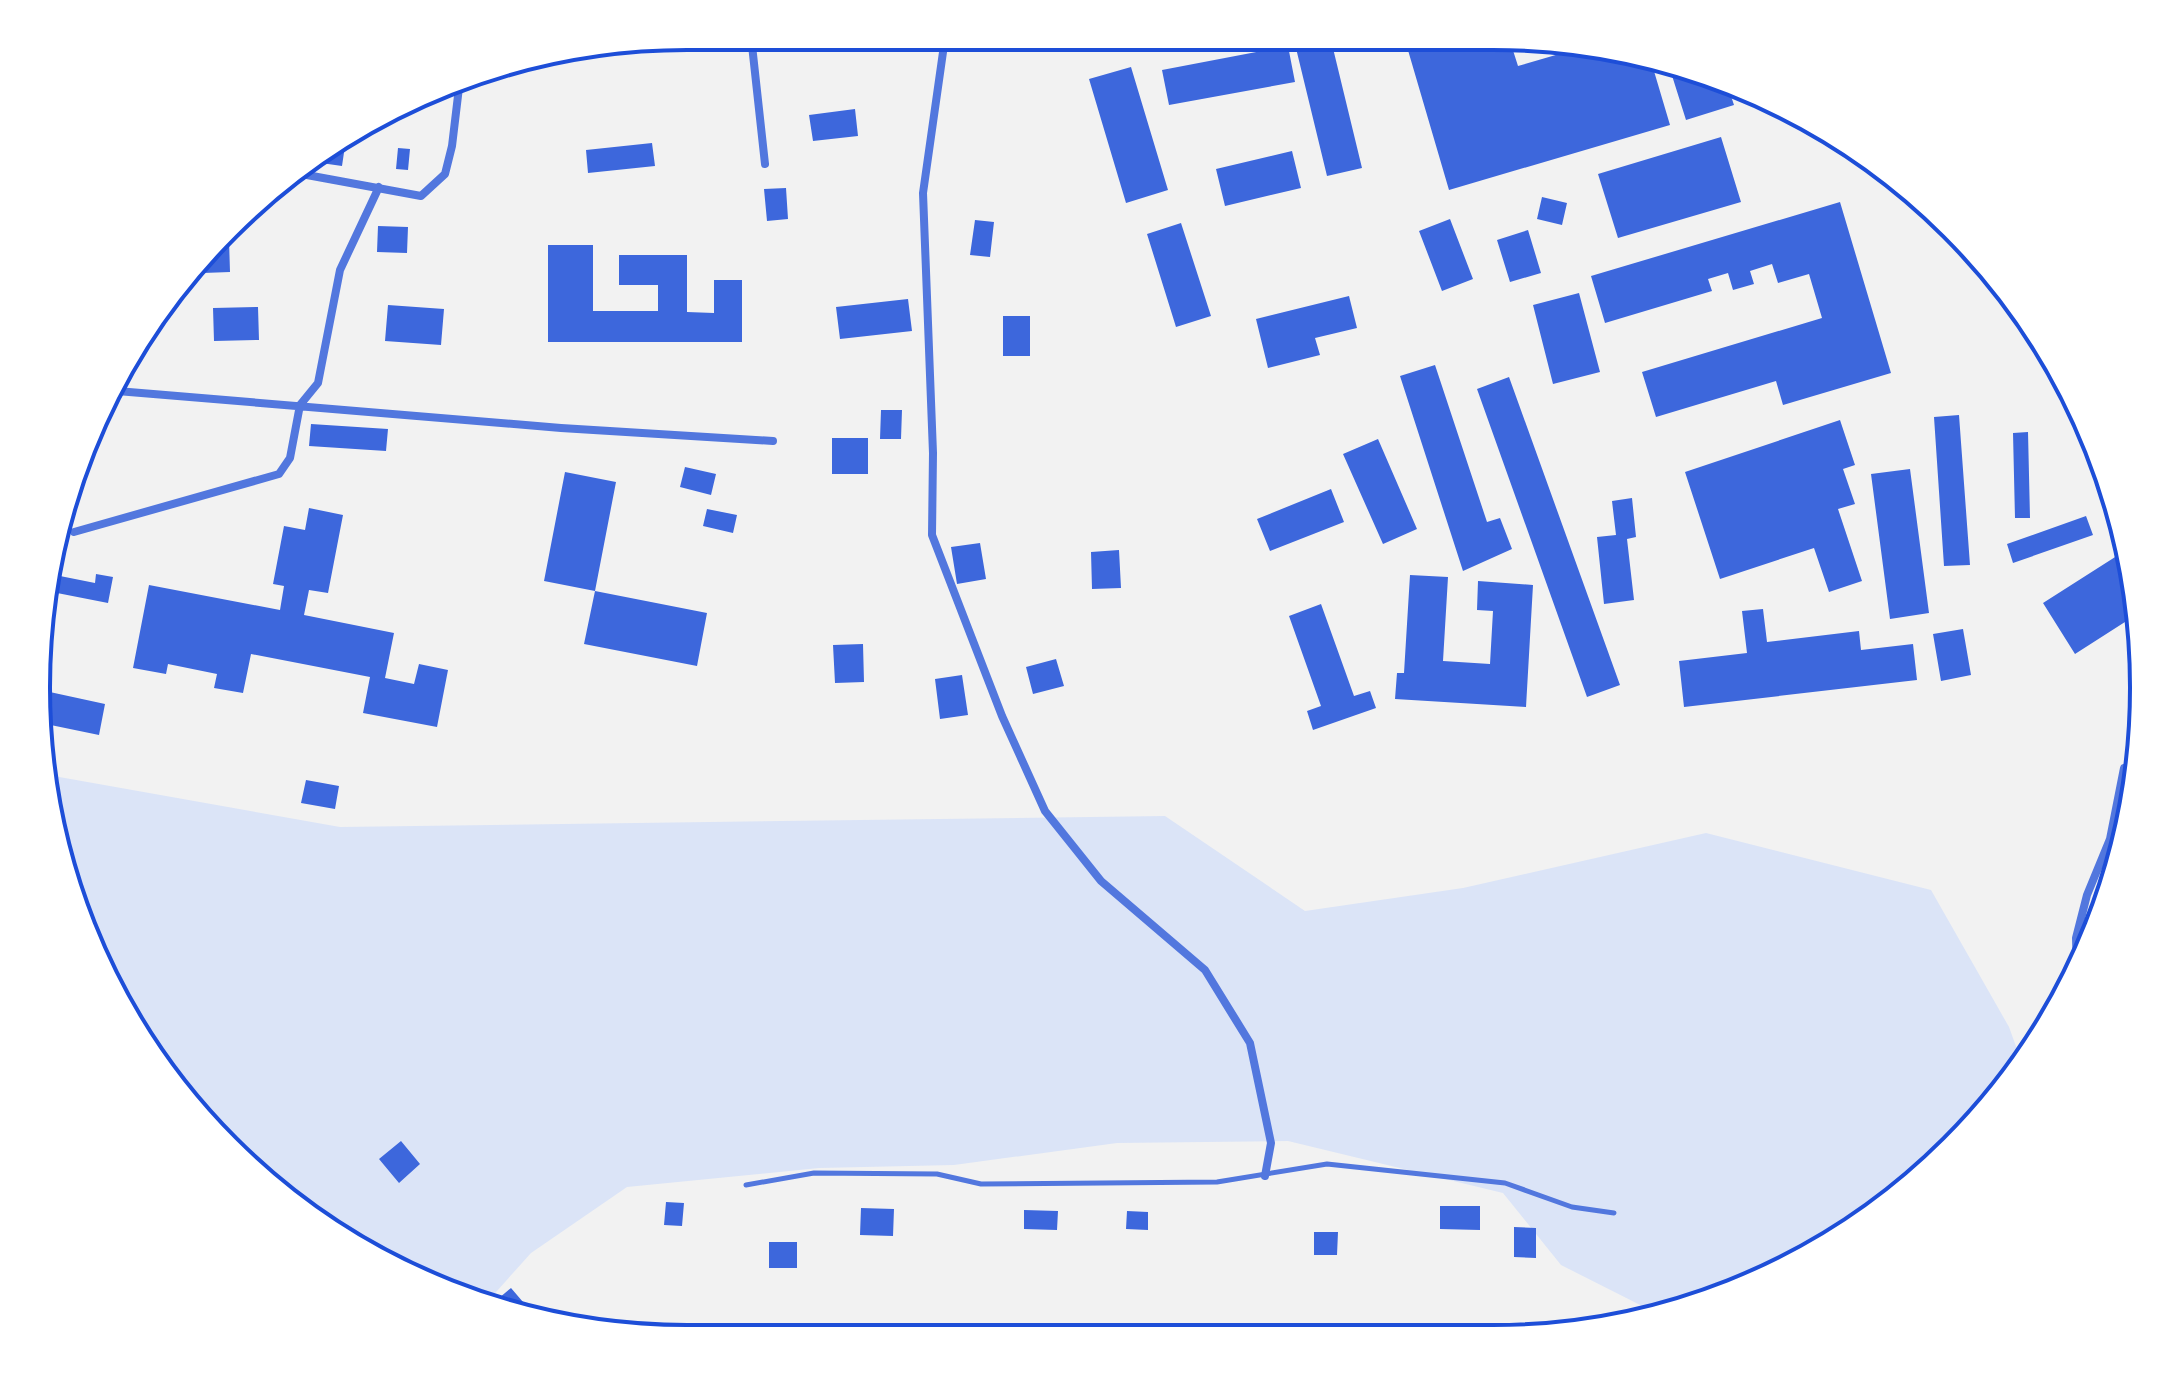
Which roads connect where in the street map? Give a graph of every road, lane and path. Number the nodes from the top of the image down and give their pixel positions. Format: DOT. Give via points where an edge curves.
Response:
graph roads {
  1 [pos="753,50"];
  2 [pos="943,50"];
  3 [pos="458,94"];
  4 [pos="765,164"];
  5 [pos="308,175"];
  6 [pos="379,187"];
  7 [pos="123,391"];
  8 [pos="300,405"];
  9 [pos="773,441"];
  10 [pos="74,532"];
  11 [pos="2125,768"];
  12 [pos="2076,942"];
  13 [pos="1265,1176"];
  14 [pos="746,1185"];
  15 [pos="1614,1213"];
  1 -- 4 [label="street"];
  2 -- 13 [label="street" via="923,193 932,535 1045,811 1101,881 1205,970 1250,1043 1271,1143"];
  3 -- 6 [label="street" via="445,174 421,196"];
  5 -- 6 [label="street"];
  6 -- 8 [label="street" via="340,270 318,383"];
  7 -- 8 [label="street"];
  8 -- 9 [label="street"];
  8 -- 10 [label="street" via="290,458 279,474"];
  11 -- 12 [label="street" via="2110,839 2087,895"];
  13 -- 14 [label="lane" via="1217,1182 981,1184 937,1174 814,1173"];
  13 -- 15 [label="lane" via="1327,1164 1505,1183 1572,1207"];
}
